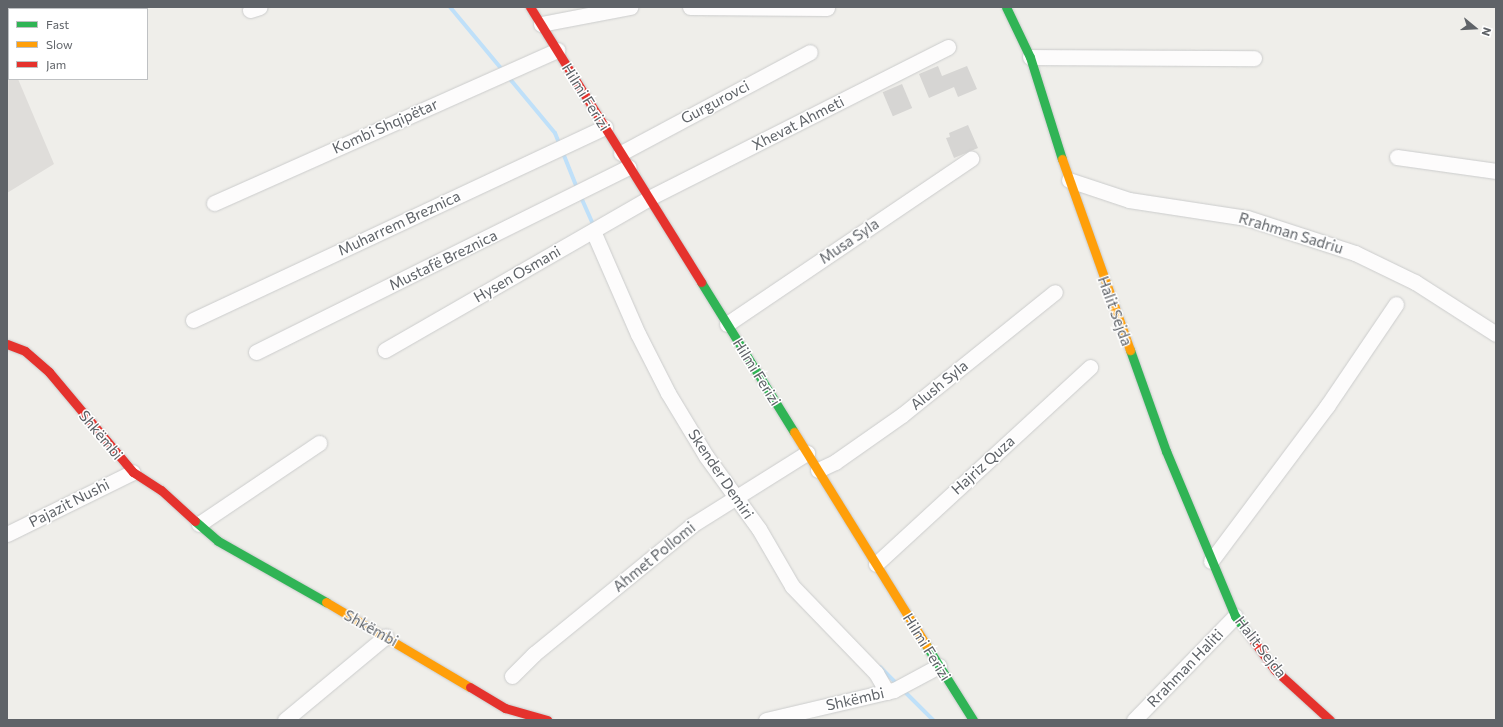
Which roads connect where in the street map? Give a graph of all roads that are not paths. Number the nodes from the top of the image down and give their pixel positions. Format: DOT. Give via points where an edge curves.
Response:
graph roads {
  1 [pos="530,7"];
  2 [pos="630,7"];
  3 [pos="690,7"];
  4 [pos="1006,7"];
  5 [pos="827,8"];
  6 [pos="541,24"];
  7 [pos="948,47"];
  8 [pos="557,50"];
  9 [pos="810,52"];
  10 [pos="1030,57"];
  11 [pos="1254,58"];
  12 [pos="605,127"];
  13 [pos="621,153"];
  14 [pos="1397,157"];
  15 [pos="971,159"];
  16 [pos="629,167"];
  17 [pos="1496,171"];
  18 [pos="1069,180"];
  19 [pos="649,198"];
  20 [pos="214,202"];
  21 [pos="596,229"];
  22 [pos="1055,292"];
  23 [pos="1396,304"];
  24 [pos="193,320"];
  25 [pos="727,324"];
  26 [pos="1496,334"];
  27 [pos="7,344"];
  28 [pos="385,350"];
  29 [pos="256,352"];
  30 [pos="1090,367"];
  31 [pos="319,443"];
  32 [pos="807,453"];
  33 [pos="818,470"];
  34 [pos="133,472"];
  35 [pos="740,494"];
  36 [pos="199,524"];
  37 [pos="7,534"];
  38 [pos="1211,561"];
  39 [pos="876,564"];
  40 [pos="1235,616"];
  41 [pos="386,636"];
  42 [pos="939,666"];
  43 [pos="512,676"];
  44 [pos="890,691"];
  45 [pos="805,715"];
  46 [pos="526,718"];
  47 [pos="285,720"];
  48 [pos="547,720"];
  49 [pos="766,720"];
  50 [pos="973,720"];
  51 [pos="1134,720"];
  52 [pos="1330,720"];
  1 -- 6 [label="street, Hilmi Ferizi"];
  2 -- 6 [label="street"];
  3 -- 5 [label="street"];
  4 -- 10 [label="street, Halit Sejda"];
  6 -- 8 [label="street, Hilmi Ferizi"];
  7 -- 19 [label="street, Xhevat Ahmeti"];
  8 -- 12 [label="street, Hilmi Ferizi"];
  8 -- 20 [label="street, Kombi Shqipëtar"];
  9 -- 13 [label="street, Gurgurovci"];
  10 -- 11 [label="street"];
  10 -- 18 [label="street, Halit Sejda"];
  12 -- 13 [label="street, Hilmi Ferizi"];
  12 -- 24 [label="street, Muharrem Breznica"];
  13 -- 16 [label="street, Hilmi Ferizi"];
  14 -- 17 [label="street"];
  15 -- 25 [label="street, Musa Syla"];
  16 -- 19 [label="street, Hilmi Ferizi"];
  16 -- 29 [label="street, Mustafë Breznica"];
  18 -- 26 [label="street, Rrahman Sadriu" via="1129,200 1247,218 1355,253 1415,282"];
  18 -- 38 [label="street, Halit Sejda" via="1163,444"];
  19 -- 21 [label="street, Hysen Osmani"];
  19 -- 25 [label="street, Hilmi Ferizi"];
  21 -- 28 [label="street, Hysen Osmani"];
  21 -- 35 [label="street, Skender Demiri" via="638,334 668,393 706,456"];
  22 -- 33 [label="street, Alush Syla" via="902,415 835,462"];
  23 -- 38 [label="street" via="1327,406"];
  25 -- 32 [label="street, Hilmi Ferizi"];
  27 -- 34 [label="street, Shkëmbi" via="25,351 49,372"];
  30 -- 39 [label="street, Hajriz Quza"];
  31 -- 36 [label="street"];
  32 -- 33 [label="street, Hilmi Ferizi"];
  32 -- 35 [label="street, Ahmet Pollomi"];
  33 -- 39 [label="street, Hilmi Ferizi"];
  34 -- 36 [label="street, Shkëmbi" via="161,490"];
  34 -- 37 [label="street, Pajazit Nushi"];
  35 -- 43 [label="street, Ahmet Pollomi" via="692,525 645,562"];
  35 -- 44 [label="street, Skender Demiri" via="792,586 876,673"];
  36 -- 41 [label="street, Shkëmbi" via="224,545"];
  38 -- 40 [label="street, Halit Sejda"];
  39 -- 42 [label="street, Hilmi Ferizi"];
  40 -- 51 [label="street, Rrahman Haliti"];
  40 -- 52 [label="street, Halit Sejda" via="1275,670"];
  41 -- 46 [label="street, Shkëmbi"];
  41 -- 47 [label="street"];
  42 -- 44 [label="street, Shkëmbi"];
  42 -- 50 [label="street, Hilmi Ferizi"];
  44 -- 45 [label="street, Shkëmbi"];
  45 -- 49 [label="street, Shkëmbi"];
  46 -- 48 [label="street, Shkëmbi"];
}
